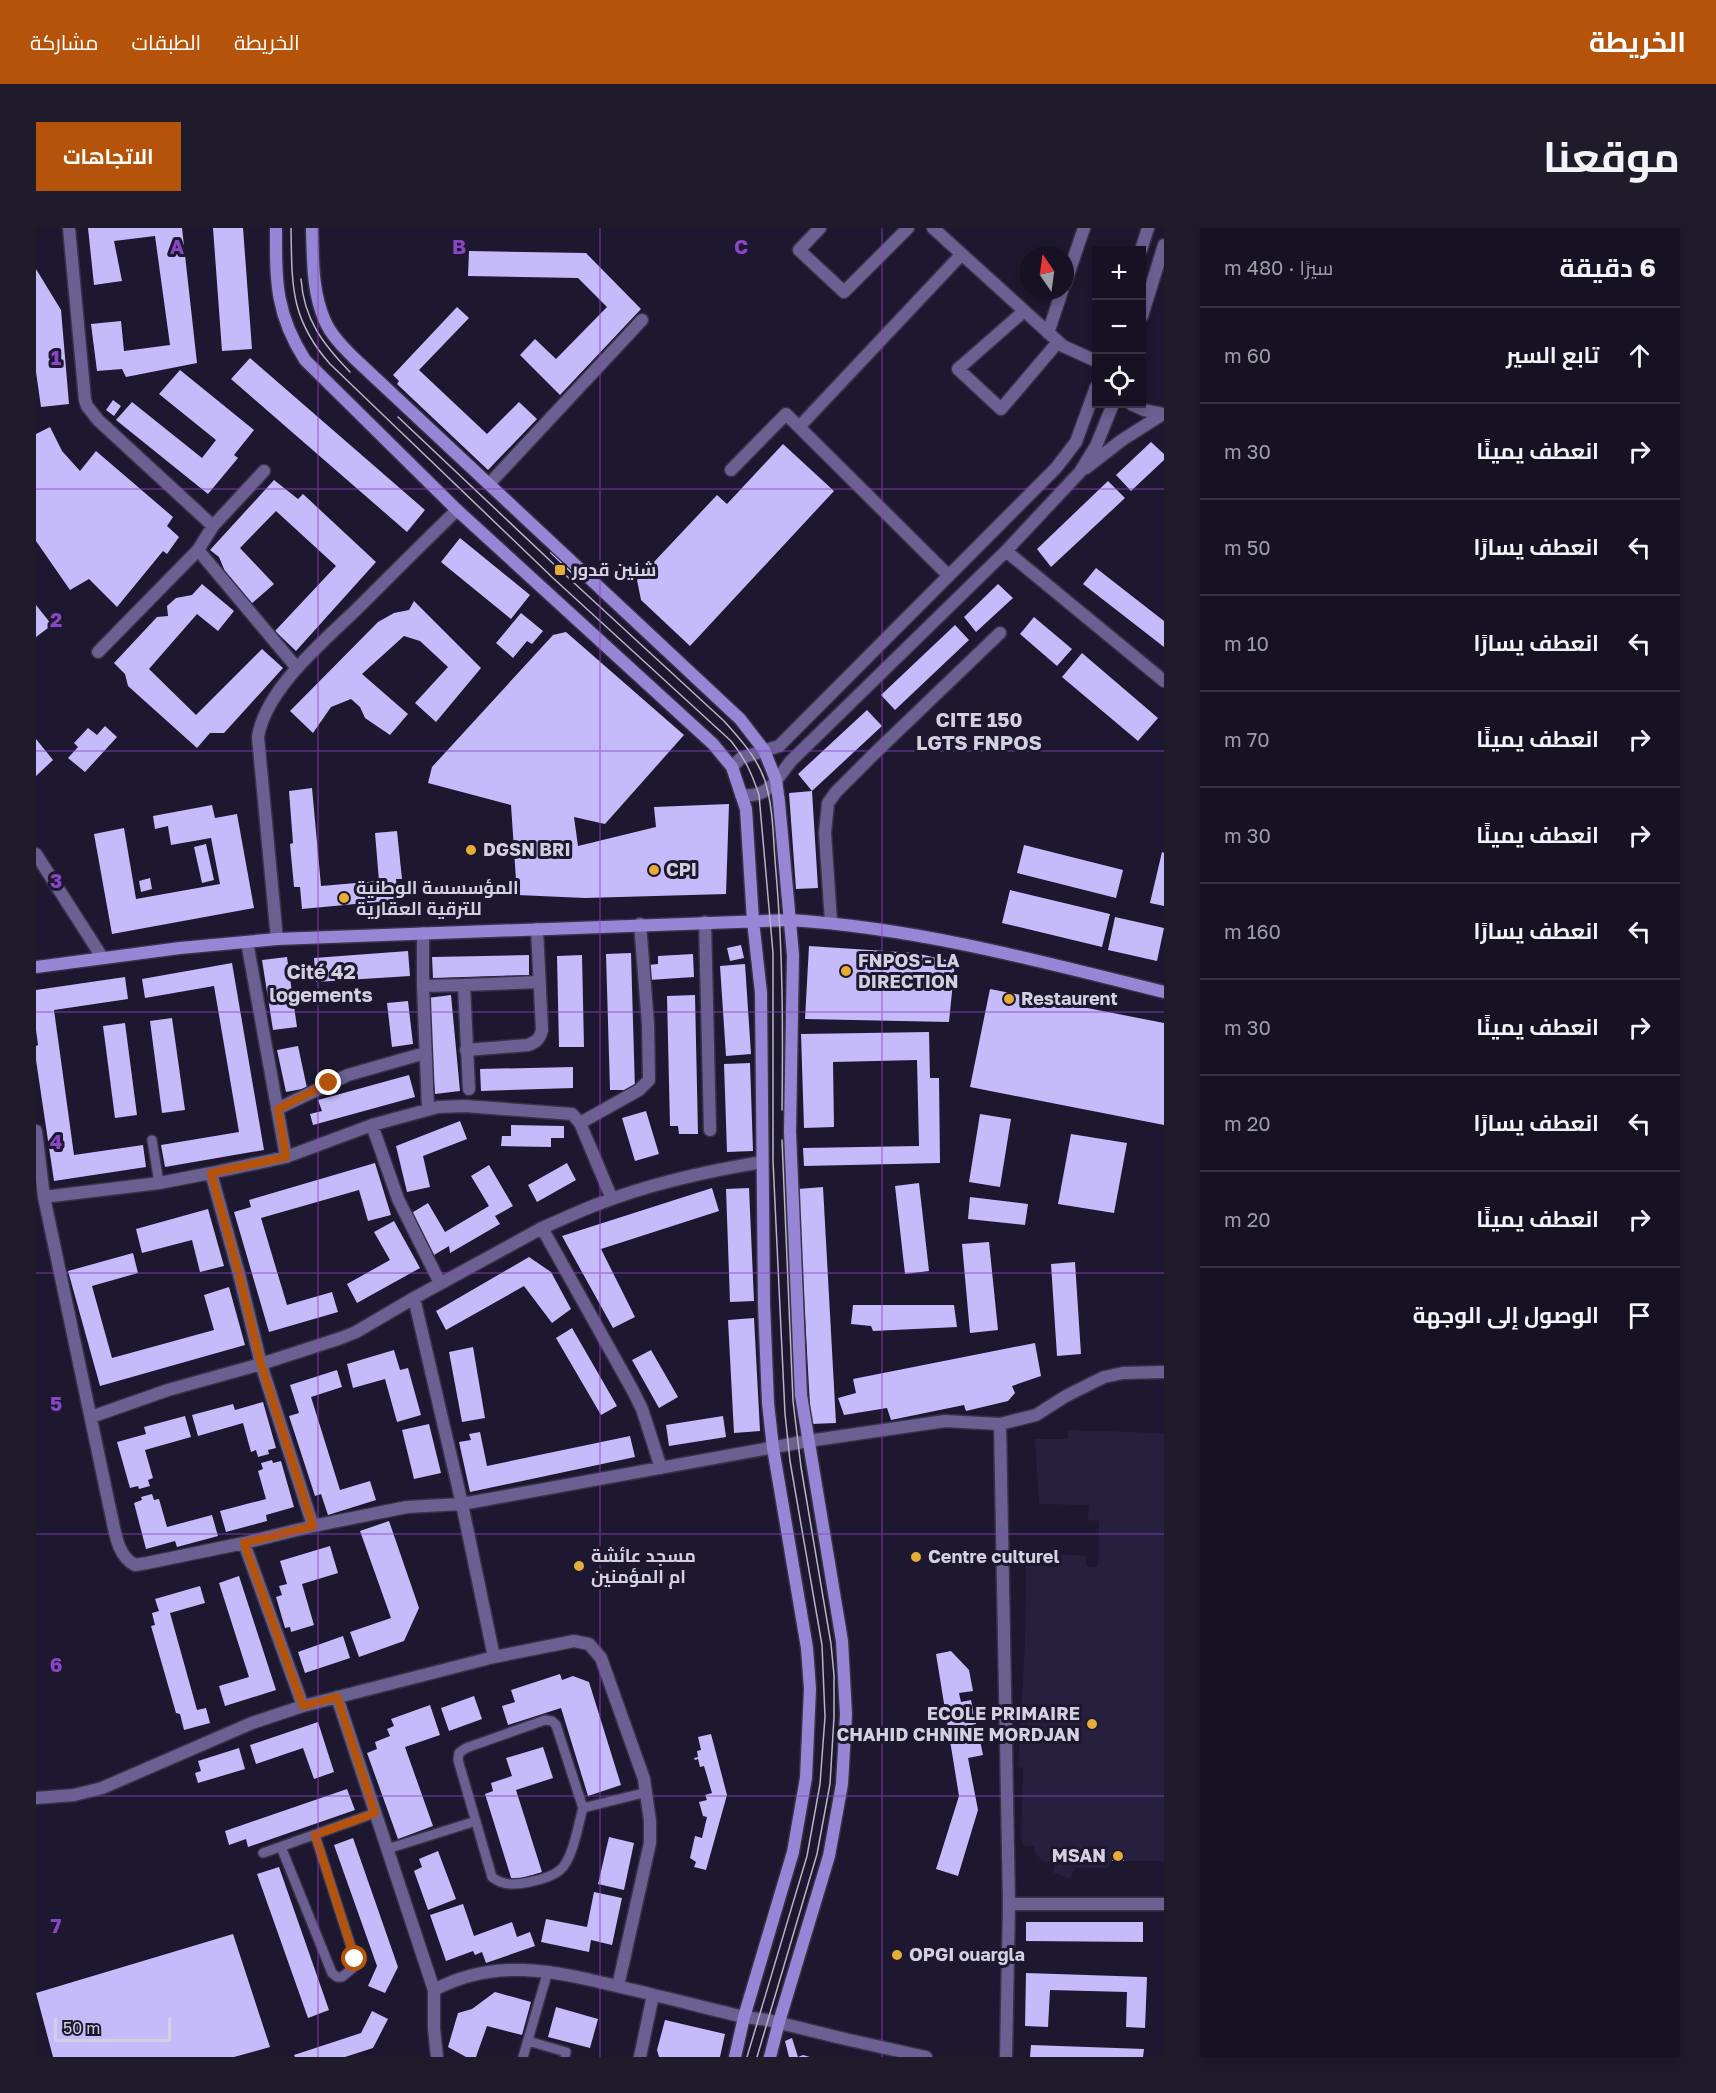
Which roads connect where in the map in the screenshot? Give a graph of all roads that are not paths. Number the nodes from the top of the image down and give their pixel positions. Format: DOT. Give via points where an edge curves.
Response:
graph roads {
  1 [pos="69,228"];
  2 [pos="276,228"];
  3 [pos="312,228"];
  4 [pos="820,228"];
  5 [pos="908,228"];
  6 [pos="933,228"];
  7 [pos="1084,228"];
  8 [pos="1148,228"];
  9 [pos="1164,245"];
  10 [pos="1142,246"];
  11 [pos="961,255"];
  12 [pos="1074,257"];
  13 [pos="1059,300"];
  14 [pos="1146,303"];
  15 [pos="1023,312"];
  16 [pos="642,320"];
  17 [pos="1048,333"];
  18 [pos="1058,342"];
  19 [pos="1092,359"];
  20 [pos="1092,398"];
  21 [pos="1111,408"];
  22 [pos="1140,408"];
  23 [pos="1164,414"];
  24 [pos="799,427"];
  25 [pos="731,470"];
  26 [pos="264,471"];
  27 [pos="1080,472"];
  28 [pos="489,484"];
  29 [pos="457,510"];
  30 [pos="213,526"];
  31 [pos="198,550"];
  32 [pos="1006,552"];
  33 [pos="949,576"];
  34 [pos="1000,633"];
  35 [pos="98,652"];
  36 [pos="297,668"];
  37 [pos="1164,681"];
  38 [pos="764,750"];
  39 [pos="732,767"];
  40 [pos="776,780"];
  41 [pos="741,795"];
  42 [pos="36,854"];
  43 [pos="790,920"];
  44 [pos="753,921"];
  45 [pos="705,922"];
  46 [pos="831,922"];
  47 [pos="640,924"];
  48 [pos="537,929"];
  49 [pos="423,933"];
  50 [pos="277,939"];
  51 [pos="247,942"];
  52 [pos="102,957"];
  53 [pos="36,967"];
  54 [pos="539,982"];
  55 [pos="464,985"];
  56 [pos="423,986"];
  57 [pos="1164,992"];
  58 [pos="466,1050"];
  59 [pos="425,1053"];
  60 [pos="469,1089"];
  61 [pos="278,1109"];
  62 [pos="428,1109"];
  63 [pos="580,1123"];
  64 [pos="372,1125"];
  65 [pos="710,1130"];
  66 [pos="36,1131"];
  67 [pos="152,1140"];
  68 [pos="286,1157"];
  69 [pos="762,1162"];
  70 [pos="211,1173"];
  71 [pos="159,1183"];
  72 [pos="44,1197"];
  73 [pos="612,1199"];
  74 [pos="542,1228"];
  75 [pos="440,1283"];
  76 [pos="414,1299"];
  77 [pos="261,1364"];
  78 [pos="1164,1372"];
  79 [pos="91,1416"];
  80 [pos="1000,1424"];
  81 [pos="808,1441"];
  82 [pos="773,1448"];
  83 [pos="661,1468"];
  84 [pos="462,1504"];
  85 [pos="313,1526"];
  86 [pos="244,1543"];
  87 [pos="494,1657"];
  88 [pos="337,1697"];
  89 [pos="303,1706"];
  90 [pos="647,1792"];
  91 [pos="36,1798"];
  92 [pos="583,1808"];
  93 [pos="375,1813"];
  94 [pos="476,1821"];
  95 [pos="315,1835"];
  96 [pos="281,1847"];
  97 [pos="387,1849"];
  98 [pos="263,1853"];
  99 [pos="1009,1904"];
  100 [pos="1164,1904"];
  101 [pos="548,1971"];
  102 [pos="618,1986"];
  103 [pos="434,1990"];
  104 [pos="652,1995"];
  105 [pos="744,2017"];
  106 [pos="779,2022"];
  107 [pos="528,2041"];
  108 [pos="437,2057"];
  109 [pos="523,2057"];
  110 [pos="565,2057"];
  111 [pos="640,2057"];
  112 [pos="735,2057"];
  113 [pos="770,2057"];
  114 [pos="926,2057"];
  115 [pos="1006,2057"];
  1 -- 30 [label="street" via="87,406"];
  2 -- 29 [label="street" via="279,300 299,351"];
  3 -- 28 [label="street" via="317,299 338,340"];
  4 -- 5 [label="street" via="798,250 843,292"];
  6 -- 11 [label="street"];
  7 -- 12 [label="street"];
  8 -- 10 [label="street"];
  9 -- 14 [label="street"];
  11 -- 15 [label="street"];
  11 -- 24 [label="street"];
  13 -- 17 [label="street"];
  15 -- 17 [label="street"];
  15 -- 18 [label="street" via="958,369 1001,409"];
  16 -- 28 [label="street"];
  17 -- 18 [label="street"];
  18 -- 19 [label="street"];
  20 -- 33 [label="street" via="1076,442 1056,468"];
  21 -- 27 [label="street"];
  22 -- 23 [label="street"];
  23 -- 27 [label="street"];
  24 -- 25 [label="street" via="786,414"];
  24 -- 33 [label="street"];
  26 -- 30 [label="street"];
  27 -- 32 [label="street"];
  28 -- 38 [label="street" via="740,719"];
  29 -- 36 [label="street"];
  29 -- 39 [label="street" via="713,744"];
  30 -- 31 [label="street"];
  31 -- 35 [label="street"];
  31 -- 36 [label="street"];
  32 -- 37 [label="street"];
  32 -- 40 [label="street"];
  33 -- 38 [label="street" via="779,746"];
  34 -- 46 [label="street" via="828,803 825,833"];
  36 -- 50 [label="street" via="267,707 258,737"];
  38 -- 39 [label="street" via="741,758"];
  38 -- 40 [label="street"];
  39 -- 41 [label="street"];
  40 -- 41 [label="street" via="759,795"];
  40 -- 43 [label="street"];
  41 -- 44 [label="street" via="746,809"];
  42 -- 52 [label="street"];
  43 -- 44 [label="street"];
  43 -- 46 [label="street"];
  43 -- 81 [label="street" via="790,1132 801,1395"];
  44 -- 45 [label="street"];
  44 -- 69 [label="street" via="761,993"];
  45 -- 47 [label="street"];
  45 -- 65 [label="street"];
  46 -- 57 [label="street" via="981,946"];
  47 -- 48 [label="street"];
  47 -- 63 [label="street" via="649,1080 639,1090"];
  48 -- 49 [label="street"];
  48 -- 54 [label="street"];
  49 -- 50 [label="street"];
  49 -- 56 [label="street"];
  50 -- 51 [label="street"];
  51 -- 52 [label="street"];
  51 -- 61 [label="street"];
  52 -- 53 [label="street"];
  54 -- 55 [label="street"];
  54 -- 58 [label="street" via="542,1030 537,1041 523,1046"];
  55 -- 56 [label="street"];
  55 -- 58 [label="street"];
  56 -- 59 [label="street"];
  58 -- 60 [label="street"];
  59 -- 61 [label="street" via="348,1075"];
  59 -- 62 [label="street"];
  61 -- 68 [label="street"];
  62 -- 63 [label="street" via="465,1106 569,1113"];
  62 -- 64 [label="street"];
  63 -- 73 [label="street"];
  64 -- 68 [label="street"];
  64 -- 75 [label="street" via="398,1199"];
  66 -- 72 [label="street"];
  67 -- 71 [label="lane"];
  68 -- 70 [label="street"];
  69 -- 73 [label="street" via="683,1178"];
  69 -- 82 [label="street" via="765,1326"];
  70 -- 71 [label="street"];
  70 -- 77 [label="street"];
  71 -- 72 [label="street"];
  72 -- 79 [label="street"];
  73 -- 74 [label="street"];
  74 -- 75 [label="street"];
  74 -- 83 [label="street" via="632,1389"];
  75 -- 76 [label="street"];
  76 -- 77 [label="street" via="356,1332"];
  76 -- 84 [label="street"];
  77 -- 79 [label="street"];
  77 -- 85 [label="street"];
  78 -- 80 [label="street" via="1104,1377 1036,1415"];
  79 -- 86 [label="street" via="111,1514 120,1547 130,1563"];
  80 -- 81 [label="street" via="945,1421"];
  80 -- 99 [label="street"];
  81 -- 82 [label="street"];
  81 -- 106 [label="street" via="842,1641 846,1714 842,1784 829,1856"];
  82 -- 83 [label="street"];
  82 -- 105 [label="street" via="807,1648 810,1739 793,1852"];
  83 -- 84 [label="street"];
  84 -- 85 [label="street" via="407,1508"];
  84 -- 87 [label="street"];
  85 -- 86 [label="street"];
  86 -- 89 [label="street"];
  87 -- 88 [label="street"];
  87 -- 90 [label="street" via="574,1641 589,1644 601,1658"];
  88 -- 89 [label="street"];
  88 -- 93 [label="street"];
  89 -- 91 [label="street" via="252,1723 102,1788"];
  90 -- 92 [label="lane"];
  90 -- 102 [label="street" via="650,1843"];
  92 -- 94 [label="lane" via="569,1858 560,1870 522,1883 499,1882 492,1877"];
  92 -- 94 [label="lane" via="556,1725 545,1720 459,1753"];
  93 -- 95 [label="lane"];
  93 -- 97 [label="street"];
  94 -- 97 [label="lane"];
  95 -- 96 [label="lane"];
  95 -- 96 [label="lane" via="355,1959 354,1966 342,1977 332,1973"];
  96 -- 98 [label="lane"];
  97 -- 103 [label="street"];
  99 -- 100 [label="street"];
  99 -- 115 [label="street"];
  101 -- 102 [label="street"];
  101 -- 103 [label="street" via="491,1971 460,1978"];
  101 -- 107 [label="lane"];
  102 -- 104 [label="street"];
  103 -- 108 [label="street"];
  104 -- 105 [label="street"];
  104 -- 111 [label="street"];
  105 -- 106 [label="street"];
  105 -- 112 [label="street"];
  106 -- 113 [label="street"];
  106 -- 114 [label="street"];
  107 -- 109 [label="lane"];
  107 -- 110 [label="lane" via="566,2052"];
}
